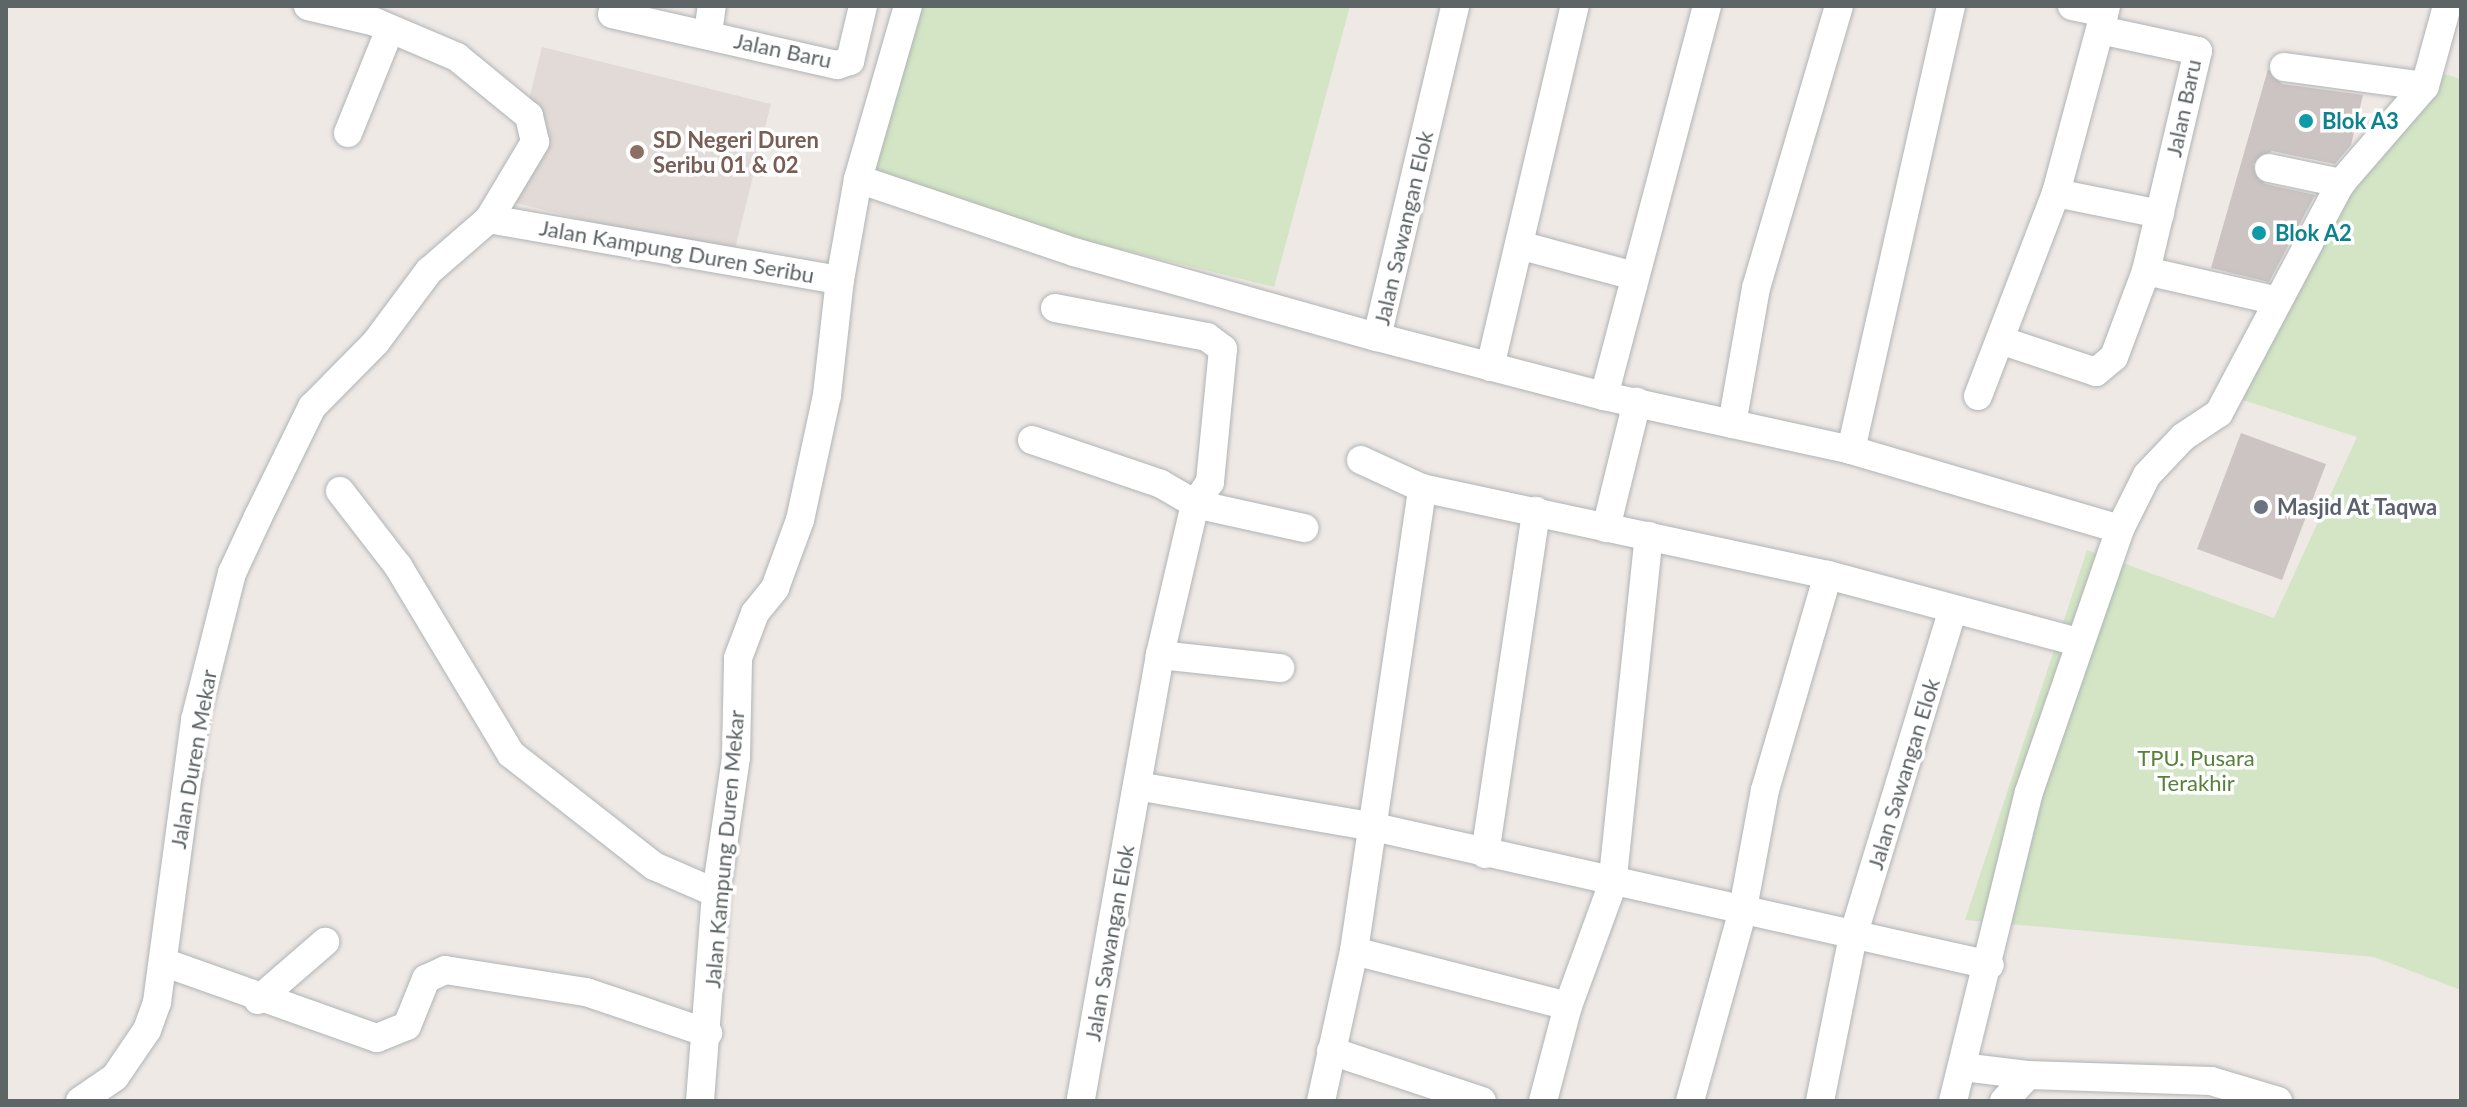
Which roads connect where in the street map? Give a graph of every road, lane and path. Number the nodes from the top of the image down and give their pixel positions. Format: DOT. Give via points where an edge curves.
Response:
graph roads {
  1 [pos="863,6"];
  2 [pos="908,6"];
  3 [pos="1455,6"];
  4 [pos="1575,6"];
  5 [pos="1707,6"];
  6 [pos="1839,6"];
  7 [pos="1951,6"];
  8 [pos="2072,6"];
  9 [pos="2447,6"];
  10 [pos="322,8"];
  11 [pos="612,14"];
  12 [pos="2103,16"];
  13 [pos="710,20"];
  14 [pos="390,29"];
  15 [pos="2284,67"];
  16 [pos="2425,86"];
  17 [pos="348,133"];
  18 [pos="2269,168"];
  19 [pos="858,179"];
  20 [pos="2341,183"];
  21 [pos="2056,193"];
  22 [pos="2160,214"];
  23 [pos="489,219"];
  24 [pos="1519,245"];
  25 [pos="2146,271"];
  26 [pos="1635,276"];
  27 [pos="840,280"];
  28 [pos="2278,301"];
  29 [pos="1055,308"];
  30 [pos="1377,337"];
  31 [pos="2003,341"];
  32 [pos="1490,367"];
  33 [pos="1604,396"];
  34 [pos="1978,396"];
  35 [pos="1637,402"];
  36 [pos="1732,424"];
  37 [pos="1032,440"];
  38 [pos="1851,450"];
  39 [pos="1361,460"];
  40 [pos="1422,488"];
  41 [pos="340,491"];
  42 [pos="1195,504"];
  43 [pos="1536,511"];
  44 [pos="1304,528"];
  45 [pos="1606,528"];
  46 [pos="2120,529"];
  47 [pos="1649,536"];
  48 [pos="1828,575"];
  49 [pos="1952,612"];
  50 [pos="2078,642"];
  51 [pos="1160,655"];
  52 [pos="1280,668"];
  53 [pos="1137,786"];
  54 [pos="1374,827"];
  55 [pos="1485,854"];
  56 [pos="1612,886"];
  57 [pos="716,893"];
  58 [pos="1742,914"];
  59 [pos="1853,936"];
  60 [pos="325,942"];
  61 [pos="1354,951"];
  62 [pos="163,962"];
  63 [pos="1990,965"];
  64 [pos="258,1000"];
  65 [pos="1568,1006"];
  66 [pos="708,1033"];
  67 [pos="1331,1051"];
  68 [pos="1963,1067"];
  69 [pos="2028,1075"];
  70 [pos="1081,1099"];
  71 [pos="80,1101"];
  72 [pos="700,1101"];
  73 [pos="1321,1101"];
  74 [pos="1482,1101"];
  75 [pos="1543,1101"];
  76 [pos="1690,1101"];
  77 [pos="1820,1101"];
  78 [pos="1953,1101"];
  79 [pos="2004,1101"];
  80 [pos="2278,1101"];
  1 -- 13 [label="street, Jalan Baru" via="850,61 837,65"];
  2 -- 19 [label="street, Jalan Kampung Duren Seribu"];
  3 -- 30 [label="street, Jalan Sawangan Elok"];
  4 -- 24 [label="street"];
  5 -- 26 [label="street"];
  6 -- 36 [label="street" via="1756,288"];
  7 -- 38 [label="street"];
  8 -- 12 [label="street, Jalan Baru"];
  9 -- 16 [label="street"];
  10 -- 14 [label="street"];
  11 -- 13 [label="street, Jalan Baru"];
  12 -- 21 [label="street"];
  12 -- 22 [label="street, Jalan Baru" via="2198,51"];
  14 -- 17 [label="street"];
  14 -- 23 [label="street" via="478,69 529,116 535,142"];
  15 -- 16 [label="street"];
  16 -- 20 [label="street"];
  18 -- 20 [label="street"];
  19 -- 27 [label="street, Jalan Kampung Duren Seribu"];
  19 -- 30 [label="street" via="1074,252"];
  20 -- 28 [label="street"];
  21 -- 22 [label="street"];
  21 -- 31 [label="street"];
  22 -- 25 [label="street, Jalan Baru"];
  23 -- 27 [label="street, Jalan Kampung Duren Seribu"];
  23 -- 62 [label="street, Jalan Duren Mekar" via="429,271 376,342 312,407 232,573 195,720"];
  24 -- 26 [label="street"];
  24 -- 32 [label="street"];
  25 -- 28 [label="street"];
  25 -- 31 [label="street, Jalan Baru" via="2114,357 2096,372"];
  26 -- 33 [label="street"];
  27 -- 57 [label="street, Jalan Kampung Duren Mekar" via="827,395 800,520 775,588 741,640 736,757"];
  28 -- 46 [label="street" via="2219,413 2183,437 2147,475"];
  29 -- 42 [label="street, Jalan Sawangan Elok" via="1207,337 1223,349 1210,482"];
  30 -- 32 [label="street, Jalan Sawangan Elok"];
  31 -- 34 [label="street"];
  32 -- 33 [label="street, Jalan Sawangan Elok"];
  33 -- 35 [label="street, Jalan Sawangan Elok"];
  35 -- 36 [label="street, Jalan Sawangan Elok"];
  35 -- 45 [label="street"];
  36 -- 38 [label="street, Jalan Sawangan Elok"];
  37 -- 42 [label="street" via="1161,484"];
  38 -- 46 [label="street, Jalan Sawangan Elok"];
  39 -- 40 [label="street"];
  40 -- 43 [label="street"];
  40 -- 54 [label="street"];
  41 -- 57 [label="street" via="398,566 511,754 654,866"];
  42 -- 44 [label="street"];
  42 -- 51 [label="street, Jalan Sawangan Elok"];
  43 -- 45 [label="street"];
  43 -- 55 [label="street"];
  45 -- 47 [label="street"];
  46 -- 50 [label="street"];
  47 -- 48 [label="street"];
  47 -- 56 [label="street"];
  48 -- 49 [label="street"];
  48 -- 58 [label="street" via="1765,790"];
  49 -- 50 [label="street"];
  49 -- 59 [label="street, Jalan Sawangan Elok"];
  50 -- 63 [label="street" via="2029,792"];
  51 -- 52 [label="street"];
  51 -- 53 [label="street, Jalan Sawangan Elok"];
  53 -- 54 [label="street"];
  53 -- 70 [label="street, Jalan Sawangan Elok"];
  54 -- 55 [label="street"];
  54 -- 61 [label="street"];
  55 -- 56 [label="street"];
  56 -- 58 [label="street"];
  56 -- 65 [label="street"];
  57 -- 66 [label="street, Jalan Kampung Duren Mekar"];
  58 -- 59 [label="street"];
  58 -- 76 [label="street"];
  59 -- 63 [label="street"];
  59 -- 77 [label="street, Jalan Sawangan Elok"];
  60 -- 64 [label="street"];
  61 -- 65 [label="street"];
  61 -- 67 [label="street"];
  62 -- 64 [label="street"];
  62 -- 71 [label="street, Jalan Duren Mekar" via="147,1030 115,1077"];
  63 -- 68 [label="street"];
  64 -- 66 [label="street" via="377,1038 407,1026 426,979 445,970 586,992"];
  65 -- 75 [label="street"];
  66 -- 72 [label="street, Jalan Kampung Duren Mekar"];
  67 -- 73 [label="street"];
  67 -- 74 [label="street"];
  68 -- 69 [label="street"];
  68 -- 78 [label="street"];
  69 -- 79 [label="street"];
  69 -- 80 [label="street" via="2211,1081"];
}
